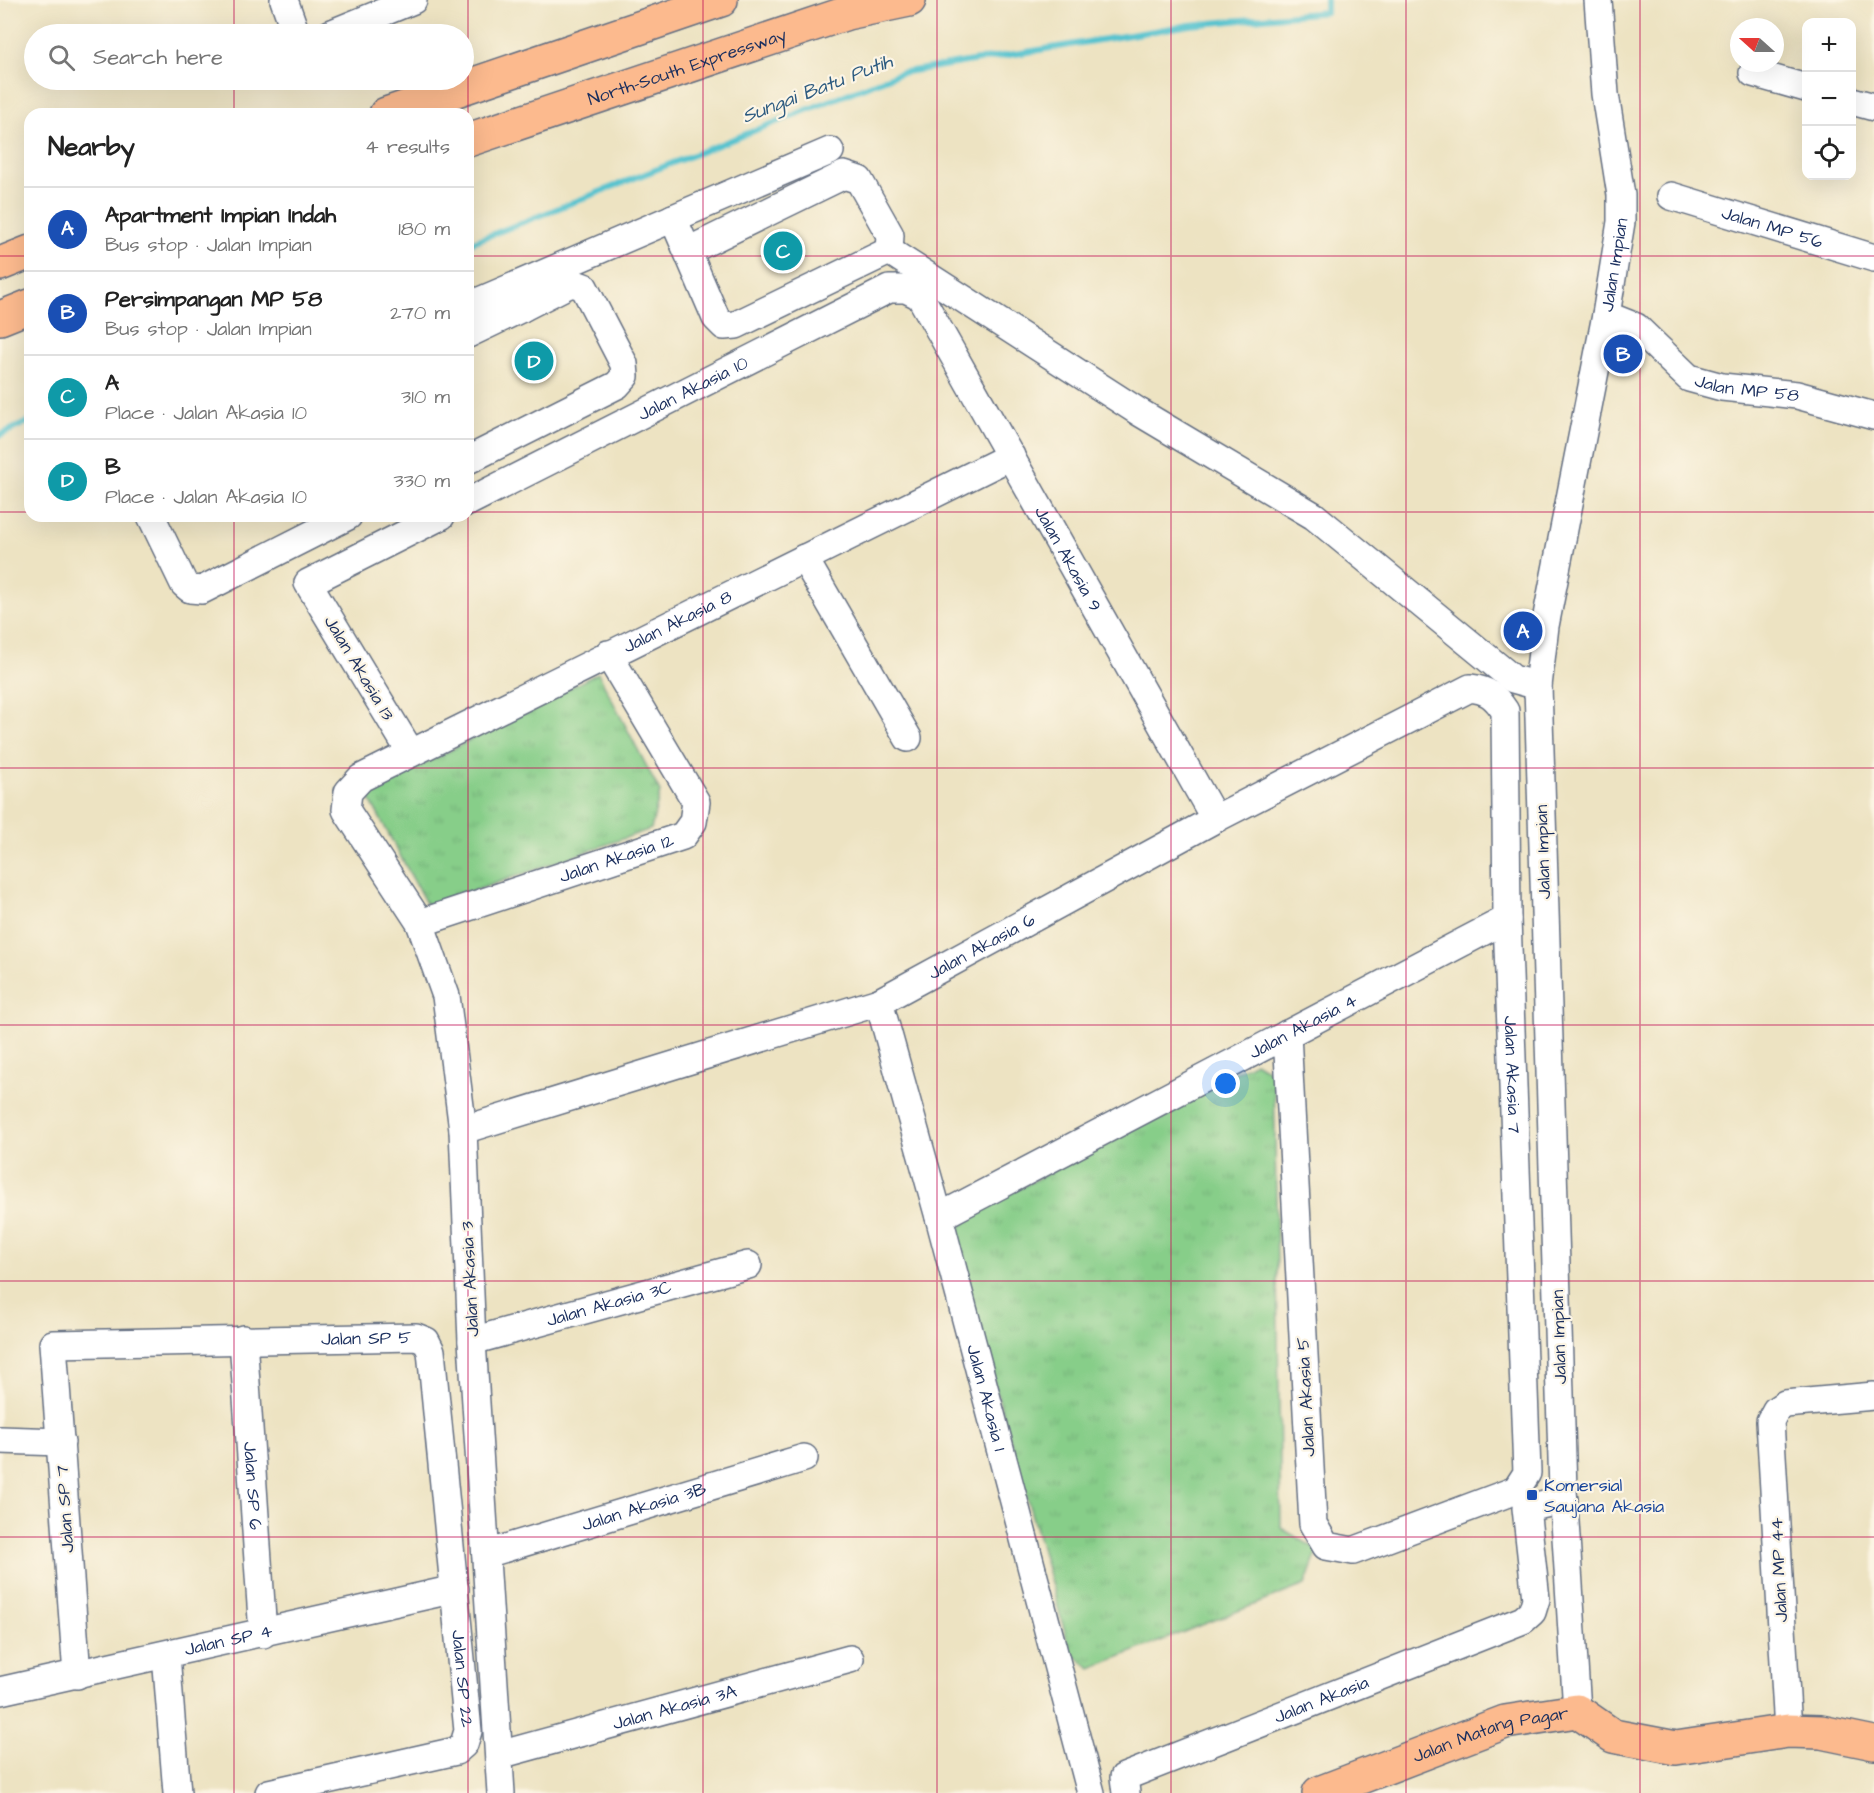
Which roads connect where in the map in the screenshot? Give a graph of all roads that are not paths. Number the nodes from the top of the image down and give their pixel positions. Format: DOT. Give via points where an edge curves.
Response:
graph roads {
  1 [pos="284,0"];
  2 [pos="413,0"];
  3 [pos="722,0"];
  4 [pos="909,0"];
  5 [pos="1598,0"];
  6 [pos="292,24"];
  7 [pos="354,24"];
  8 [pos="1753,73"];
  9 [pos="474,84"];
  10 [pos="1802,87"];
  11 [pos="457,90"];
  12 [pos="1856,102"];
  13 [pos="1874,107"];
  14 [pos="404,108"];
  15 [pos="474,138"];
  16 [pos="830,151"];
  17 [pos="1671,196"];
  18 [pos="674,218"];
  19 [pos="688,251"];
  20 [pos="889,251"];
  21 [pos="24,254"];
  22 [pos="1874,258"];
  23 [pos="0,264"];
  24 [pos="520,296"];
  25 [pos="920,296"];
  26 [pos="474,305"];
  27 [pos="24,308"];
  28 [pos="1606,315"];
  29 [pos="0,318"];
  30 [pos="474,330"];
  31 [pos="1874,416"];
  32 [pos="1011,456"];
  33 [pos="474,457"];
  34 [pos="474,499"];
  35 [pos="154,522"];
  36 [pos="336,522"];
  37 [pos="429,522"];
  38 [pos="804,558"];
  39 [pos="608,654"];
  40 [pos="1538,686"];
  41 [pos="1470,688"];
  42 [pos="908,738"];
  43 [pos="411,753"];
  44 [pos="348,792"];
  45 [pos="1215,819"];
  46 [pos="1506,919"];
  47 [pos="420,924"];
  48 [pos="879,1002"];
  49 [pos="1287,1034"];
  50 [pos="463,1130"];
  51 [pos="939,1217"];
  52 [pos="748,1265"];
  53 [pos="243,1339"];
  54 [pos="472,1341"];
  55 [pos="53,1344"];
  56 [pos="1874,1396"];
  57 [pos="0,1440"];
  58 [pos="61,1442"];
  59 [pos="804,1458"];
  60 [pos="1525,1496"];
  61 [pos="1564,1500"];
  62 [pos="486,1554"];
  63 [pos="455,1589"];
  64 [pos="1532,1612"];
  65 [pos="263,1634"];
  66 [pos="166,1655"];
  67 [pos="850,1659"];
  68 [pos="77,1675"];
  69 [pos="0,1691"];
  70 [pos="1577,1711"];
  71 [pos="1788,1731"];
  72 [pos="1874,1743"];
  73 [pos="499,1755"];
  74 [pos="177,1793"];
  75 [pos="269,1793"];
  76 [pos="501,1793"];
  77 [pos="1091,1793"];
  78 [pos="1126,1793"];
  79 [pos="1319,1793"];
  1 -- 6 [label="street"];
  2 -- 7 [label="street"];
  3 -- 9 [label="main road"];
  4 -- 15 [label="main road, North–South Expressway" via="847,13"];
  5 -- 28 [label="street, Jalan Impian" via="1605,94 1622,222"];
  8 -- 10 [label="street"];
  11 -- 14 [label="main road"];
  12 -- 13 [label="street"];
  16 -- 18 [label="street"];
  17 -- 22 [label="street, Jalan MP 56"];
  18 -- 19 [label="street"];
  18 -- 24 [label="street"];
  19 -- 20 [label="street" via="716,318 731,327"];
  19 -- 20 [label="street" via="844,175 859,180 890,235"];
  20 -- 40 [label="street" via="1139,412 1314,516 1513,679"];
  21 -- 23 [label="main road"];
  24 -- 26 [label="street"];
  24 -- 30 [label="street"];
  24 -- 33 [label="street" via="573,283 584,287 624,364 625,376 617,385"];
  25 -- 32 [label="street, Jalan Akasia 9"];
  25 -- 34 [label="street, Jalan Akasia 10" via="906,289 890,289"];
  27 -- 29 [label="main road"];
  28 -- 31 [label="street, Jalan MP 58" via="1636,327 1689,378 1722,387 1797,395"];
  28 -- 40 [label="street, Jalan Impian" via="1545,626"];
  32 -- 38 [label="street, Jalan Akasia 8"];
  32 -- 45 [label="street, Jalan Akasia 9"];
  35 -- 36 [label="street" via="184,584 202,590"];
  37 -- 43 [label="street, Jalan Akasia 13" via="308,583"];
  38 -- 39 [label="street, Jalan Akasia 8"];
  38 -- 42 [label="street"];
  39 -- 43 [label="street, Jalan Akasia 8"];
  39 -- 47 [label="street, Jalan Akasia 12" via="696,802 693,822 683,836"];
  40 -- 61 [label="street, Jalan Impian"];
  41 -- 45 [label="street, Jalan Akasia 6"];
  41 -- 46 [label="street, Jalan Akasia 7" via="1485,690 1505,711"];
  43 -- 44 [label="street, Jalan Akasia 8" via="362,778"];
  44 -- 47 [label="street, Jalan Akasia 3" via="346,810"];
  45 -- 48 [label="street, Jalan Akasia 6"];
  46 -- 49 [label="street, Jalan Akasia 4"];
  46 -- 60 [label="street, Jalan Akasia 7"];
  47 -- 50 [label="street, Jalan Akasia 3" via="446,996"];
  48 -- 50 [label="street, Jalan Akasia 6"];
  48 -- 51 [label="street, Jalan Akasia 1"];
  49 -- 51 [label="street, Jalan Akasia 4"];
  49 -- 60 [label="street, Jalan Akasia 5" via="1313,1524 1326,1546 1353,1551 1516,1491"];
  50 -- 54 [label="street, Jalan Akasia 3"];
  51 -- 77 [label="street, Jalan Akasia 1"];
  52 -- 54 [label="street, Jalan Akasia 3C"];
  53 -- 55 [label="street, Jalan SP 5"];
  53 -- 63 [label="street, Jalan SP 5" via="416,1337 426,1341 431,1351"];
  53 -- 65 [label="street, Jalan SP 6"];
  54 -- 62 [label="street, Jalan Akasia 3"];
  55 -- 58 [label="street, Jalan SP 7"];
  56 -- 71 [label="street, Jalan MP 44" via="1785,1404 1770,1421"];
  57 -- 58 [label="street"];
  58 -- 68 [label="street, Jalan SP 7"];
  59 -- 62 [label="street, Jalan Akasia 3B"];
  60 -- 61 [label="street, Jalan Akasia 5"];
  60 -- 64 [label="street, Jalan Akasia 7" via="1536,1599"];
  61 -- 70 [label="street, Jalan Impian"];
  62 -- 73 [label="street, Jalan Akasia 3"];
  63 -- 65 [label="street, Jalan SP 4"];
  63 -- 75 [label="street, Jalan SP 22" via="468,1731 464,1744 456,1751"];
  64 -- 78 [label="street, Jalan Akasia" via="1523,1620 1124,1777"];
  65 -- 66 [label="street, Jalan SP 4"];
  66 -- 68 [label="street, Jalan SP 4"];
  66 -- 74 [label="street"];
  67 -- 73 [label="street, Jalan Akasia 3A"];
  68 -- 69 [label="street, Jalan SP 4"];
  70 -- 71 [label="main road, Jalan Matang Pagar" via="1613,1736 1676,1748"];
  70 -- 79 [label="main road, Jalan Matang Pagar" via="1505,1722"];
  71 -- 72 [label="main road, Jalan Matang Pagar" via="1821,1732"];
  73 -- 76 [label="street, Jalan Akasia 3"];
}
